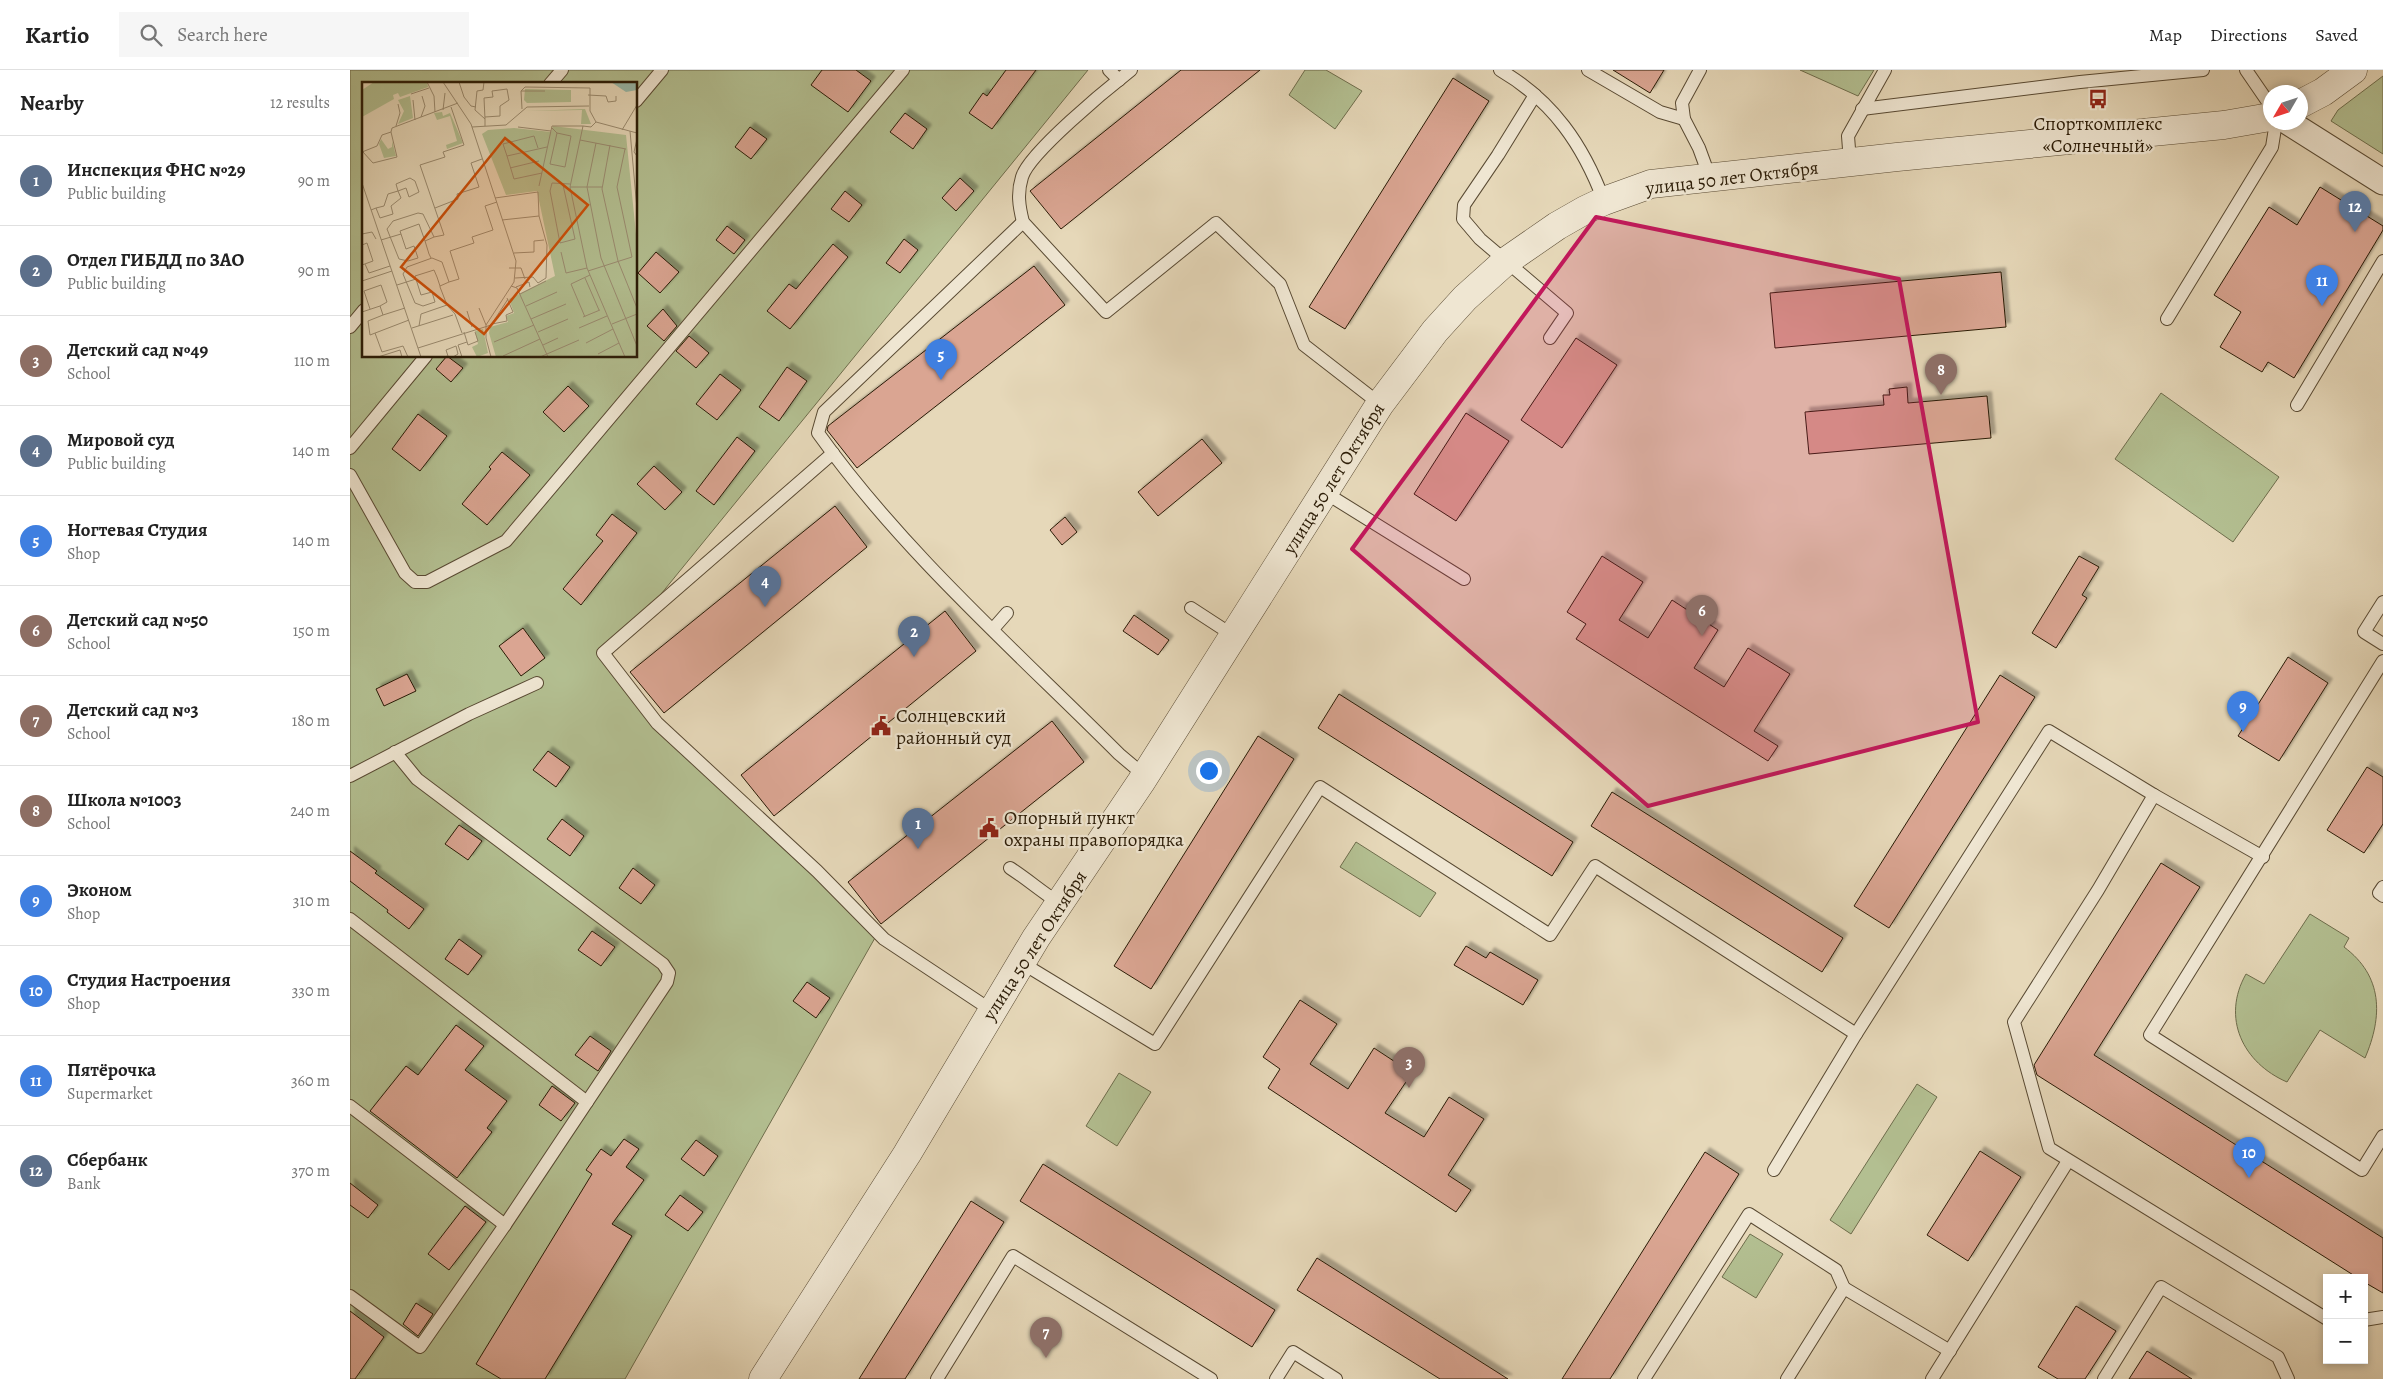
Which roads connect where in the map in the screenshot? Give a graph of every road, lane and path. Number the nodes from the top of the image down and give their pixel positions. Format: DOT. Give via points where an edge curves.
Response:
graph roads {
  1 [pos="562,70"];
  2 [pos="662,70"];
  3 [pos="903,70"];
  4 [pos="1108,70"];
  5 [pos="1131,70"];
  6 [pos="1500,70"];
  7 [pos="1588,70"];
  8 [pos="1700,70"];
  9 [pos="1885,70"];
  10 [pos="2203,70"];
  11 [pos="2246,70"];
  12 [pos="2353,70"];
  13 [pos="1119,80"];
  14 [pos="552,82"];
  15 [pos="1535,95"];
  16 [pos="2263,95"];
  17 [pos="638,99"];
  18 [pos="2308,100"];
  19 [pos="1862,109"];
  20 [pos="2263,118"];
  21 [pos="1684,119"];
  22 [pos="2275,130"];
  23 [pos="2301,130"];
  24 [pos="1850,162"];
  25 [pos="1710,178"];
  26 [pos="2383,182"];
  27 [pos="1604,201"];
  28 [pos="1023,222"];
  29 [pos="2383,261"];
  30 [pos="1505,262"];
  31 [pos="362,312"];
  32 [pos="2168,319"];
  33 [pos="350,327"];
  34 [pos="1550,338"];
  35 [pos="424,358"];
  36 [pos="1380,404"];
  37 [pos="2297,404"];
  38 [pos="350,448"];
  39 [pos="833,453"];
  40 [pos="350,475"];
  41 [pos="1324,492"];
  42 [pos="1464,579"];
  43 [pos="2383,602"];
  44 [pos="1191,608"];
  45 [pos="1007,613"];
  46 [pos="993,629"];
  47 [pos="1234,636"];
  48 [pos="2383,644"];
  49 [pos="2383,661"];
  50 [pos="537,683"];
  51 [pos="394,752"];
  52 [pos="350,776"];
  53 [pos="1145,776"];
  54 [pos="2154,795"];
  55 [pos="2263,856"];
  56 [pos="1010,868"];
  57 [pos="2383,888"];
  58 [pos="2383,896"];
  59 [pos="1059,903"];
  60 [pos="350,918"];
  61 [pos="1022,963"];
  62 [pos="991,1010"];
  63 [pos="1856,1034"];
  64 [pos="588,1102"];
  65 [pos="350,1106"];
  66 [pos="2381,1143"];
  67 [pos="2068,1161"];
  68 [pos="1774,1170"];
  69 [pos="506,1226"];
  70 [pos="1844,1288"];
  71 [pos="350,1296"];
  72 [pos="2323,1317"];
  73 [pos="2383,1317"];
  74 [pos="2368,1319"];
  75 [pos="1950,1351"];
  76 [pos="763,1379"];
  77 [pos="937,1379"];
  78 [pos="1211,1379"];
  79 [pos="1276,1379"];
  80 [pos="1336,1379"];
  81 [pos="1644,1379"];
  82 [pos="1787,1379"];
  83 [pos="1932,1379"];
  84 [pos="2104,1379"];
  85 [pos="2288,1379"];
  1 -- 14 [label="lane"];
  2 -- 17 [label="lane"];
  3 -- 40 [label="lane" via="506,541 427,582 415,582 405,573"];
  4 -- 13 [label="lane"];
  5 -- 13 [label="lane"];
  6 -- 15 [label="lane"];
  7 -- 21 [label="lane" via="1660,112"];
  8 -- 21 [label="lane" via="1682,103"];
  9 -- 19 [label="lane"];
  10 -- 19 [label="lane"];
  11 -- 16 [label="lane"];
  12 -- 18 [label="street"];
  13 -- 28 [label="lane" via="1044,146 1022,175 1018,203"];
  15 -- 27 [label="lane" via="1558,116 1587,159"];
  15 -- 30 [label="lane" via="1464,205 1463,219"];
  19 -- 24 [label="lane" via="1848,136"];
  20 -- 24 [label="street, улица 50 лет Октября" via="2215,126"];
  21 -- 25 [label="lane"];
  22 -- 32 [label="lane" via="2272,147"];
  23 -- 26 [label="street"];
  24 -- 25 [label="street, улица 50 лет Октября"];
  25 -- 27 [label="street, улица 50 лет Октября" via="1651,184"];
  27 -- 30 [label="street, улица 50 лет Октября" via="1557,226"];
  28 -- 36 [label="lane" via="1106,312 1216,223 1280,284 1304,345"];
  28 -- 39 [label="lane" via="824,412 818,433"];
  29 -- 37 [label="lane"];
  30 -- 34 [label="lane" via="1567,313"];
  30 -- 36 [label="street, улица 50 лет Октября" via="1435,331"];
  31 -- 33 [label="lane"];
  35 -- 38 [label="lane"];
  36 -- 41 [label="street, улица 50 лет Октября"];
  39 -- 46 [label="lane" via="940,577"];
  39 -- 62 [label="lane" via="603,653 657,722 817,871 884,939"];
  41 -- 42 [label="lane"];
  41 -- 47 [label="street, улица 50 лет Октября"];
  43 -- 48 [label="lane" via="2364,632"];
  44 -- 47 [label="lane"];
  45 -- 46 [label="lane"];
  46 -- 53 [label="lane"];
  47 -- 53 [label="street, улица 50 лет Октября"];
  49 -- 55 [label="lane"];
  50 -- 51 [label="lane"];
  51 -- 52 [label="lane"];
  51 -- 64 [label="lane" via="417,779 663,964 669,973 667,982"];
  53 -- 59 [label="street, улица 50 лет Октября"];
  54 -- 55 [label="lane"];
  54 -- 63 [label="lane" via="2048,730"];
  54 -- 67 [label="lane" via="2014,1022 2049,1148"];
  55 -- 66 [label="lane" via="2150,1035 2362,1170"];
  56 -- 59 [label="lane"];
  57 -- 58 [label="lane" via="2379,893"];
  59 -- 61 [label="street, улица 50 лет Октября"];
  60 -- 64 [label="lane"];
  61 -- 62 [label="street, улица 50 лет Октября"];
  61 -- 63 [label="lane" via="1155,1044 1320,787 1550,935 1595,866"];
  62 -- 76 [label="street, улица 50 лет Октября" via="907,1154"];
  63 -- 68 [label="lane"];
  64 -- 69 [label="lane"];
  65 -- 69 [label="lane"];
  67 -- 72 [label="lane"];
  67 -- 75 [label="lane"];
  69 -- 71 [label="lane" via="420,1347"];
  70 -- 75 [label="lane"];
  70 -- 81 [label="lane" via="1836,1270 1749,1214"];
  70 -- 82 [label="lane"];
  73 -- 74 [label="lane"];
  75 -- 83 [label="lane"];
  77 -- 78 [label="lane" via="1013,1256"];
  79 -- 80 [label="lane" via="1293,1352"];
  84 -- 85 [label="lane" via="2161,1287 2278,1357"];
}
